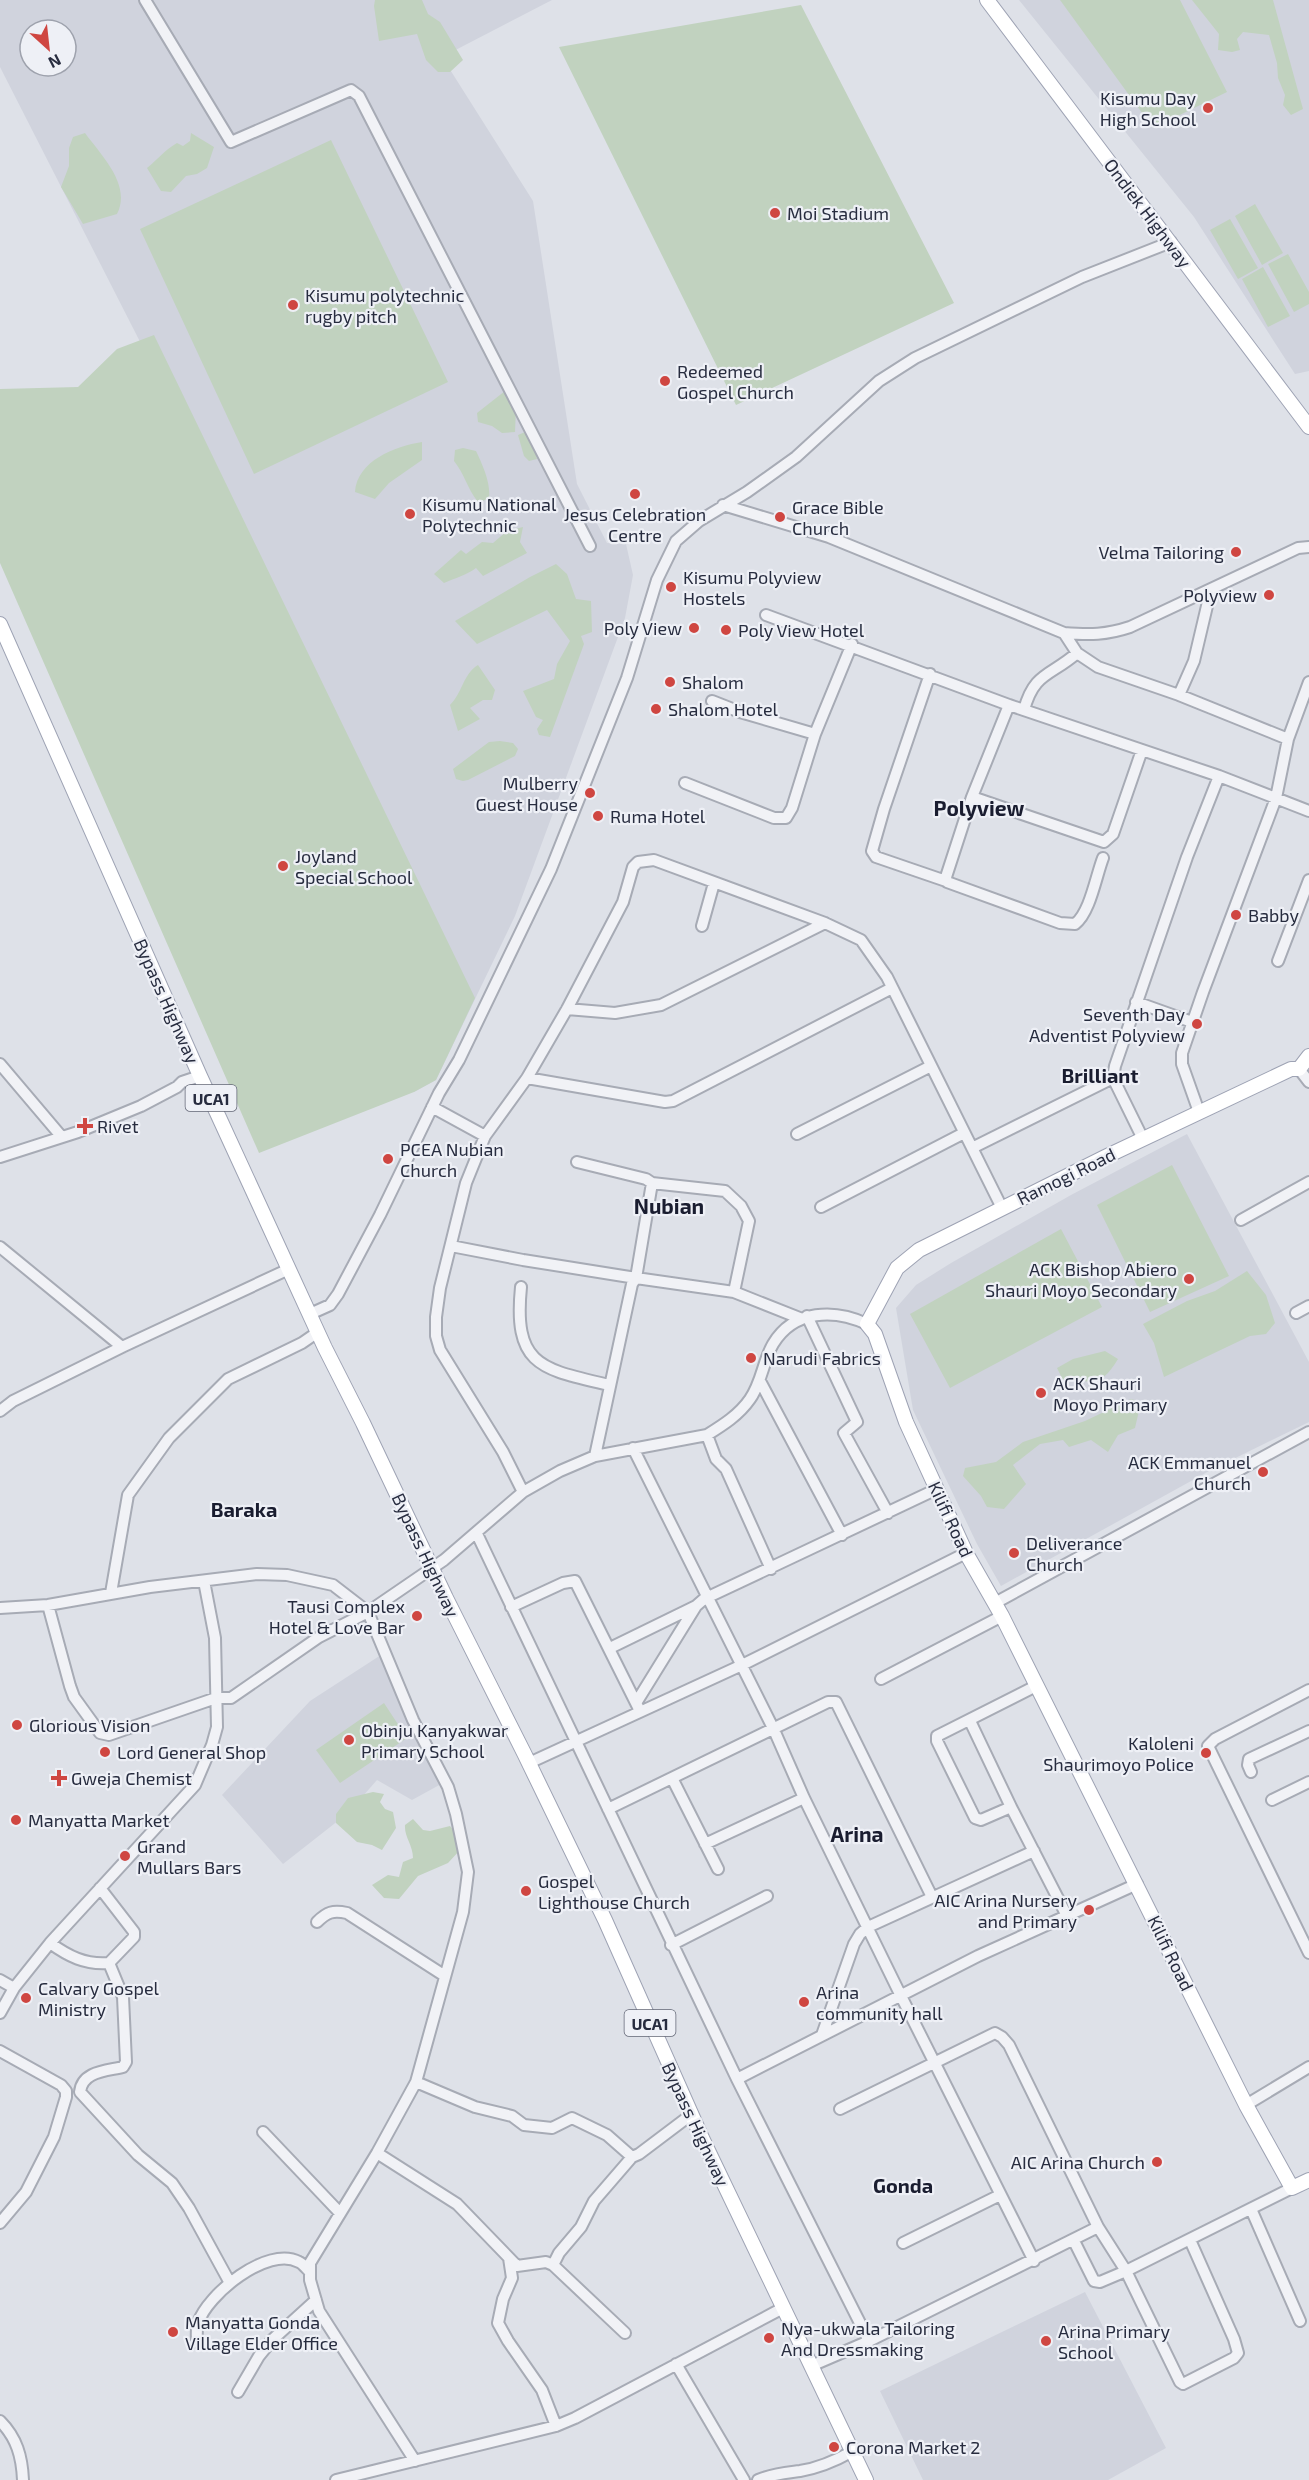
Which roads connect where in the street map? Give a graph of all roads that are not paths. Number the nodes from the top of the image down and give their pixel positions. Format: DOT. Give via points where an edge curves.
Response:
graph roads {
  1 [pos="145,0"];
  2 [pos="987,0"];
  3 [pos="1171,242"];
  4 [pos="1309,427"];
  5 [pos="723,506"];
  6 [pos="590,546"];
  7 [pos="1309,547"];
  8 [pos="1211,589"];
  9 [pos="766,615"];
  10 [pos="0,624"];
  11 [pos="1064,633"];
  12 [pos="852,645"];
  13 [pos="1077,653"];
  14 [pos="930,674"];
  15 [pos="1309,682"];
  16 [pos="1179,695"];
  17 [pos="712,701"];
  18 [pos="1009,705"];
  19 [pos="1024,710"];
  20 [pos="815,734"];
  21 [pos="1288,739"];
  22 [pos="1142,750"];
  23 [pos="1219,776"];
  24 [pos="685,783"];
  25 [pos="972,797"];
  26 [pos="1276,798"];
  27 [pos="1309,811"];
  28 [pos="1104,858"];
  29 [pos="1309,880"];
  30 [pos="946,881"];
  31 [pos="714,883"];
  32 [pos="825,923"];
  33 [pos="702,926"];
  34 [pos="1278,961"];
  35 [pos="892,988"];
  36 [pos="1136,1002"];
  37 [pos="567,1009"];
  38 [pos="1192,1022"];
  39 [pos="1309,1056"];
  40 [pos="0,1064"];
  41 [pos="931,1066"];
  42 [pos="1299,1069"];
  43 [pos="200,1076"];
  44 [pos="527,1078"];
  45 [pos="1113,1078"];
  46 [pos="1309,1082"];
  47 [pos="432,1107"];
  48 [pos="1199,1112"];
  49 [pos="964,1132"];
  50 [pos="797,1134"];
  51 [pos="61,1136"];
  52 [pos="485,1136"];
  53 [pos="1143,1139"];
  54 [pos="972,1148"];
  55 [pos="0,1157"];
  56 [pos="577,1162"];
  57 [pos="1309,1182"];
  58 [pos="652,1184"];
  59 [pos="821,1207"];
  60 [pos="1002,1209"];
  61 [pos="1241,1220"];
  62 [pos="451,1246"];
  63 [pos="0,1247"];
  64 [pos="289,1269"];
  65 [pos="636,1278"];
  66 [pos="521,1287"];
  67 [pos="734,1292"];
  68 [pos="1309,1306"];
  69 [pos="1296,1313"];
  70 [pos="310,1314"];
  71 [pos="804,1318"];
  72 [pos="867,1324"];
  73 [pos="318,1332"];
  74 [pos="122,1347"];
  75 [pos="760,1381"];
  76 [pos="609,1385"];
  77 [pos="0,1411"];
  78 [pos="1309,1432"];
  79 [pos="707,1435"];
  80 [pos="633,1448"];
  81 [pos="595,1456"];
  82 [pos="937,1489"];
  83 [pos="524,1492"];
  84 [pos="888,1513"];
  85 [pos="477,1534"];
  86 [pos="842,1535"];
  87 [pos="966,1553"];
  88 [pos="432,1567"];
  89 [pos="771,1569"];
  90 [pos="204,1581"];
  91 [pos="111,1593"];
  92 [pos="708,1597"];
  93 [pos="995,1602"];
  94 [pos="48,1605"];
  95 [pos="696,1606"];
  96 [pos="511,1607"];
  97 [pos="0,1608"];
  98 [pos="368,1612"];
  99 [pos="1002,1616"];
  100 [pos="610,1648"];
  101 [pos="742,1665"];
  102 [pos="881,1679"];
  103 [pos="1036,1686"];
  104 [pos="1309,1690"];
  105 [pos="216,1698"];
  106 [pos="638,1708"];
  107 [pos="970,1721"];
  108 [pos="774,1730"];
  109 [pos="1309,1731"];
  110 [pos="577,1743"];
  111 [pos="529,1763"];
  112 [pos="1251,1772"];
  113 [pos="672,1778"];
  114 [pos="1309,1782"];
  115 [pos="804,1798"];
  116 [pos="1272,1800"];
  117 [pos="1011,1807"];
  118 [pos="608,1809"];
  119 [pos="705,1844"];
  120 [pos="1034,1851"];
  121 [pos="718,1869"];
  122 [pos="1137,1884"];
  123 [pos="100,1888"];
  124 [pos="767,1896"];
  125 [pos="932,1897"];
  126 [pos="1067,1916"];
  127 [pos="317,1922"];
  128 [pos="868,1927"];
  129 [pos="50,1942"];
  130 [pos="671,1945"];
  131 [pos="1309,1953"];
  132 [pos="109,1963"];
  133 [pos="445,1976"];
  134 [pos="0,1980"];
  135 [pos="14,1988"];
  136 [pos="900,1994"];
  137 [pos="0,2013"];
  138 [pos="822,2035"];
  139 [pos="0,2051"];
  140 [pos="935,2062"];
  141 [pos="1309,2067"];
  142 [pos="737,2079"];
  143 [pos="416,2082"];
  144 [pos="1246,2105"];
  145 [pos="840,2109"];
  146 [pos="692,2114"];
  147 [pos="263,2132"];
  148 [pos="377,2154"];
  149 [pos="632,2157"];
  150 [pos="1309,2180"];
  151 [pos="1292,2188"];
  152 [pos="1000,2195"];
  153 [pos="1251,2209"];
  154 [pos="340,2213"];
  155 [pos="0,2223"];
  156 [pos="1098,2227"];
  157 [pos="1190,2240"];
  158 [pos="1074,2241"];
  159 [pos="903,2243"];
  160 [pos="509,2258"];
  161 [pos="1034,2261"];
  162 [pos="553,2265"];
  163 [pos="309,2271"];
  164 [pos="1126,2271"];
  165 [pos="230,2283"];
  166 [pos="316,2300"];
  167 [pos="783,2308"];
  168 [pos="1300,2321"];
  169 [pos="625,2333"];
  170 [pos="869,2341"];
  171 [pos="197,2342"];
  172 [pos="676,2364"];
  173 [pos="811,2366"];
  174 [pos="238,2392"];
  175 [pos="0,2421"];
  176 [pos="556,2426"];
  177 [pos="854,2451"];
  178 [pos="415,2461"];
  179 [pos="23,2480"];
  180 [pos="336,2480"];
  181 [pos="744,2480"];
  182 [pos="758,2480"];
  183 [pos="866,2480"];
  1 -- 6 [label="street" via="231,142 351,90 359,96"];
  2 -- 3 [label="main road, Ondiek Highway"];
  3 -- 4 [label="main road, Ondiek Highway"];
  3 -- 5 [label="street" via="1082,277 915,358 879,381 788,463"];
  5 -- 11 [label="street" via="829,537"];
  5 -- 47 [label="street" via="686,532 668,555 627,678 551,870 459,1060"];
  7 -- 8 [label="street" via="1298,548"];
  8 -- 11 [label="street" via="1131,627 1104,635"];
  8 -- 16 [label="street" via="1194,661"];
  9 -- 12 [label="street"];
  10 -- 43 [label="main road, Bypass Highway / UCA1"];
  11 -- 13 [label="street"];
  12 -- 14 [label="street"];
  12 -- 20 [label="street"];
  13 -- 16 [label="street" via="1098,667"];
  13 -- 19 [label="street" via="1038,680"];
  14 -- 18 [label="street"];
  14 -- 30 [label="street" via="872,851 876,857"];
  15 -- 21 [label="street"];
  16 -- 21 [label="street"];
  17 -- 20 [label="street"];
  18 -- 19 [label="street"];
  18 -- 25 [label="street"];
  19 -- 22 [label="street"];
  20 -- 24 [label="street" via="786,818 774,818"];
  21 -- 26 [label="street"];
  22 -- 23 [label="street"];
  22 -- 25 [label="street" via="1113,834 1104,842"];
  23 -- 26 [label="street"];
  23 -- 36 [label="street" via="1186,857"];
  25 -- 30 [label="street"];
  26 -- 27 [label="street"];
  26 -- 38 [label="street"];
  28 -- 30 [label="street" via="1087,907 1075,924 1060,923"];
  29 -- 34 [label="street"];
  31 -- 32 [label="street"];
  31 -- 33 [label="street"];
  31 -- 37 [label="street" via="654,860 638,861 623,902"];
  32 -- 35 [label="street" via="861,940"];
  32 -- 37 [label="street" via="661,1005 615,1013"];
  35 -- 41 [label="street"];
  35 -- 44 [label="street" via="672,1101"];
  36 -- 38 [label="street"];
  36 -- 45 [label="street"];
  37 -- 44 [label="street"];
  38 -- 48 [label="street" via="1182,1059"];
  39 -- 42 [label="main road"];
  40 -- 51 [label="street"];
  41 -- 49 [label="street"];
  41 -- 50 [label="street"];
  42 -- 46 [label="street"];
  42 -- 48 [label="main road, Ramogi Road" via="1291,1069"];
  43 -- 51 [label="street" via="141,1106"];
  43 -- 64 [label="main road, Bypass Highway / UCA1"];
  44 -- 52 [label="street"];
  45 -- 53 [label="street"];
  45 -- 54 [label="street"];
  47 -- 52 [label="street"];
  47 -- 70 [label="street" via="338,1294 330,1305"];
  48 -- 53 [label="main road, Ramogi Road"];
  49 -- 54 [label="street"];
  49 -- 59 [label="street"];
  51 -- 55 [label="street"];
  52 -- 62 [label="street" via="466,1183"];
  53 -- 60 [label="main road, Ramogi Road"];
  54 -- 60 [label="street"];
  56 -- 58 [label="street" via="646,1179"];
  57 -- 61 [label="street"];
  58 -- 65 [label="street"];
  58 -- 67 [label="street" via="725,1191 741,1206 749,1221"];
  60 -- 72 [label="main road, Ramogi Road" via="909,1257 897,1268"];
  62 -- 65 [label="street"];
  62 -- 83 [label="street" via="436,1317 438,1345"];
  63 -- 74 [label="street"];
  64 -- 70 [label="main road, Bypass Highway / UCA1"];
  64 -- 74 [label="street"];
  65 -- 67 [label="street"];
  65 -- 76 [label="street"];
  66 -- 76 [label="street" via="519,1323 534,1358 556,1373"];
  67 -- 71 [label="street"];
  68 -- 69 [label="street"];
  70 -- 73 [label="main road, Bypass Highway / UCA1"];
  71 -- 72 [label="street" via="825,1313"];
  71 -- 75 [label="street" via="781,1332 772,1345"];
  71 -- 84 [label="street" via="857,1422 844,1433"];
  72 -- 82 [label="main road, Kilifi Road" via="875,1334 906,1422"];
  73 -- 88 [label="main road, Bypass Highway / UCA1"];
  73 -- 91 [label="street" via="228,1379 169,1438 128,1495"];
  74 -- 77 [label="street"];
  75 -- 79 [label="street" via="736,1414"];
  75 -- 86 [label="street"];
  76 -- 81 [label="street"];
  78 -- 93 [label="street"];
  79 -- 80 [label="street"];
  79 -- 89 [label="street"];
  80 -- 81 [label="street"];
  80 -- 92 [label="street"];
  81 -- 83 [label="street"];
  82 -- 84 [label="street"];
  82 -- 87 [label="main road, Kilifi Road"];
  83 -- 85 [label="street"];
  84 -- 86 [label="street"];
  85 -- 88 [label="street"];
  85 -- 96 [label="street"];
  86 -- 89 [label="street"];
  87 -- 93 [label="main road, Kilifi Road"];
  87 -- 101 [label="street"];
  88 -- 98 [label="street"];
  88 -- 111 [label="main road, Bypass Highway / UCA1"];
  89 -- 92 [label="street"];
  90 -- 91 [label="street"];
  90 -- 98 [label="street" via="257,1574 312,1579 333,1585"];
  90 -- 105 [label="street" via="216,1638"];
  91 -- 94 [label="street"];
  92 -- 95 [label="street"];
  92 -- 101 [label="street"];
  93 -- 99 [label="main road, Kilifi Road"];
  94 -- 97 [label="street"];
  94 -- 105 [label="street" via="74,1697 100,1733 109,1735"];
  95 -- 100 [label="street"];
  95 -- 106 [label="street"];
  96 -- 100 [label="street" via="575,1581"];
  96 -- 110 [label="street"];
  98 -- 105 [label="street" via="320,1637 237,1695"];
  98 -- 133 [label="street" via="413,1720 448,1787 456,1814 468,1872 463,1912"];
  99 -- 102 [label="street"];
  99 -- 103 [label="main road, Kilifi Road"];
  100 -- 106 [label="street"];
  101 -- 106 [label="street"];
  101 -- 108 [label="street"];
  103 -- 107 [label="street"];
  103 -- 122 [label="main road, Kilifi Road"];
  104 -- 131 [label="street" via="1208,1746"];
  105 -- 123 [label="street" via="215,1736 195,1785"];
  106 -- 110 [label="street"];
  107 -- 117 [label="street"];
  107 -- 117 [label="street" via="940,1733 937,1741 975,1818 984,1820"];
  108 -- 113 [label="street"];
  108 -- 115 [label="street"];
  108 -- 125 [label="street" via="828,1702 836,1702"];
  109 -- 112 [label="street" via="1249,1759"];
  110 -- 111 [label="street"];
  110 -- 118 [label="street"];
  111 -- 146 [label="main road, Bypass Highway / UCA1"];
  113 -- 118 [label="street"];
  113 -- 119 [label="street"];
  114 -- 116 [label="street"];
  115 -- 119 [label="street"];
  115 -- 128 [label="street"];
  117 -- 120 [label="street"];
  118 -- 130 [label="street"];
  119 -- 121 [label="street"];
  120 -- 125 [label="street"];
  120 -- 126 [label="street"];
  122 -- 126 [label="street"];
  122 -- 144 [label="main road, Kilifi Road"];
  123 -- 129 [label="street"];
  123 -- 132 [label="street" via="135,1937"];
  124 -- 130 [label="street"];
  125 -- 128 [label="street"];
  126 -- 136 [label="street"];
  127 -- 133 [label="street" via="327,1912 347,1913"];
  128 -- 136 [label="street"];
  128 -- 138 [label="street" via="854,1944"];
  129 -- 132 [label="street" via="68,1956"];
  129 -- 135 [label="street"];
  130 -- 142 [label="street"];
  132 -- 165 [label="street" via="123,1997 126,2062 123,2067 88,2077 80,2092 138,2155 172,2183"];
  133 -- 143 [label="street"];
  134 -- 135 [label="street"];
  135 -- 137 [label="street"];
  136 -- 138 [label="street"];
  136 -- 140 [label="street"];
  138 -- 142 [label="street"];
  139 -- 155 [label="street" via="66,2091 54,2137 26,2192"];
  140 -- 145 [label="street"];
  140 -- 152 [label="street"];
  140 -- 156 [label="street" via="995,2033 1002,2037"];
  141 -- 144 [label="street"];
  142 -- 170 [label="street"];
  143 -- 148 [label="street"];
  143 -- 149 [label="street" via="475,2107 512,2116 524,2125 552,2128 572,2118 607,2135"];
  144 -- 151 [label="main road, Kilifi Road"];
  146 -- 149 [label="street"];
  146 -- 167 [label="main road, Bypass Highway / UCA1"];
  147 -- 154 [label="street"];
  148 -- 154 [label="street"];
  148 -- 160 [label="street" via="457,2204"];
  149 -- 162 [label="street" via="594,2201 581,2227"];
  150 -- 151 [label="main road"];
  151 -- 153 [label="street"];
  152 -- 159 [label="street"];
  152 -- 161 [label="street"];
  153 -- 157 [label="street"];
  153 -- 168 [label="street"];
  154 -- 163 [label="street"];
  156 -- 158 [label="street"];
  156 -- 164 [label="street"];
  157 -- 164 [label="street"];
  157 -- 164 [label="street" via="1238,2349 1234,2358 1184,2384"];
  158 -- 161 [label="street"];
  158 -- 164 [label="street" via="1094,2281"];
  160 -- 162 [label="street" via="520,2266 546,2262"];
  160 -- 176 [label="street" via="512,2278 498,2323 542,2391"];
  161 -- 170 [label="street"];
  162 -- 169 [label="street"];
  163 -- 165 [label="street" via="298,2261 268,2261"];
  163 -- 166 [label="street"];
  165 -- 171 [label="street" via="200,2318"];
  166 -- 174 [label="street" via="272,2340"];
  166 -- 178 [label="street" via="319,2311"];
  167 -- 172 [label="street"];
  167 -- 173 [label="main road, Bypass Highway / UCA1"];
  170 -- 173 [label="street"];
  172 -- 176 [label="street" via="609,2402"];
  172 -- 181 [label="street"];
  173 -- 177 [label="main road, Bypass Highway / UCA1"];
  175 -- 179 [label="street" via="18,2448"];
  176 -- 178 [label="street"];
  177 -- 182 [label="street" via="833,2461"];
  177 -- 183 [label="main road, Bypass Highway / UCA1"];
  178 -- 180 [label="street"];
}
